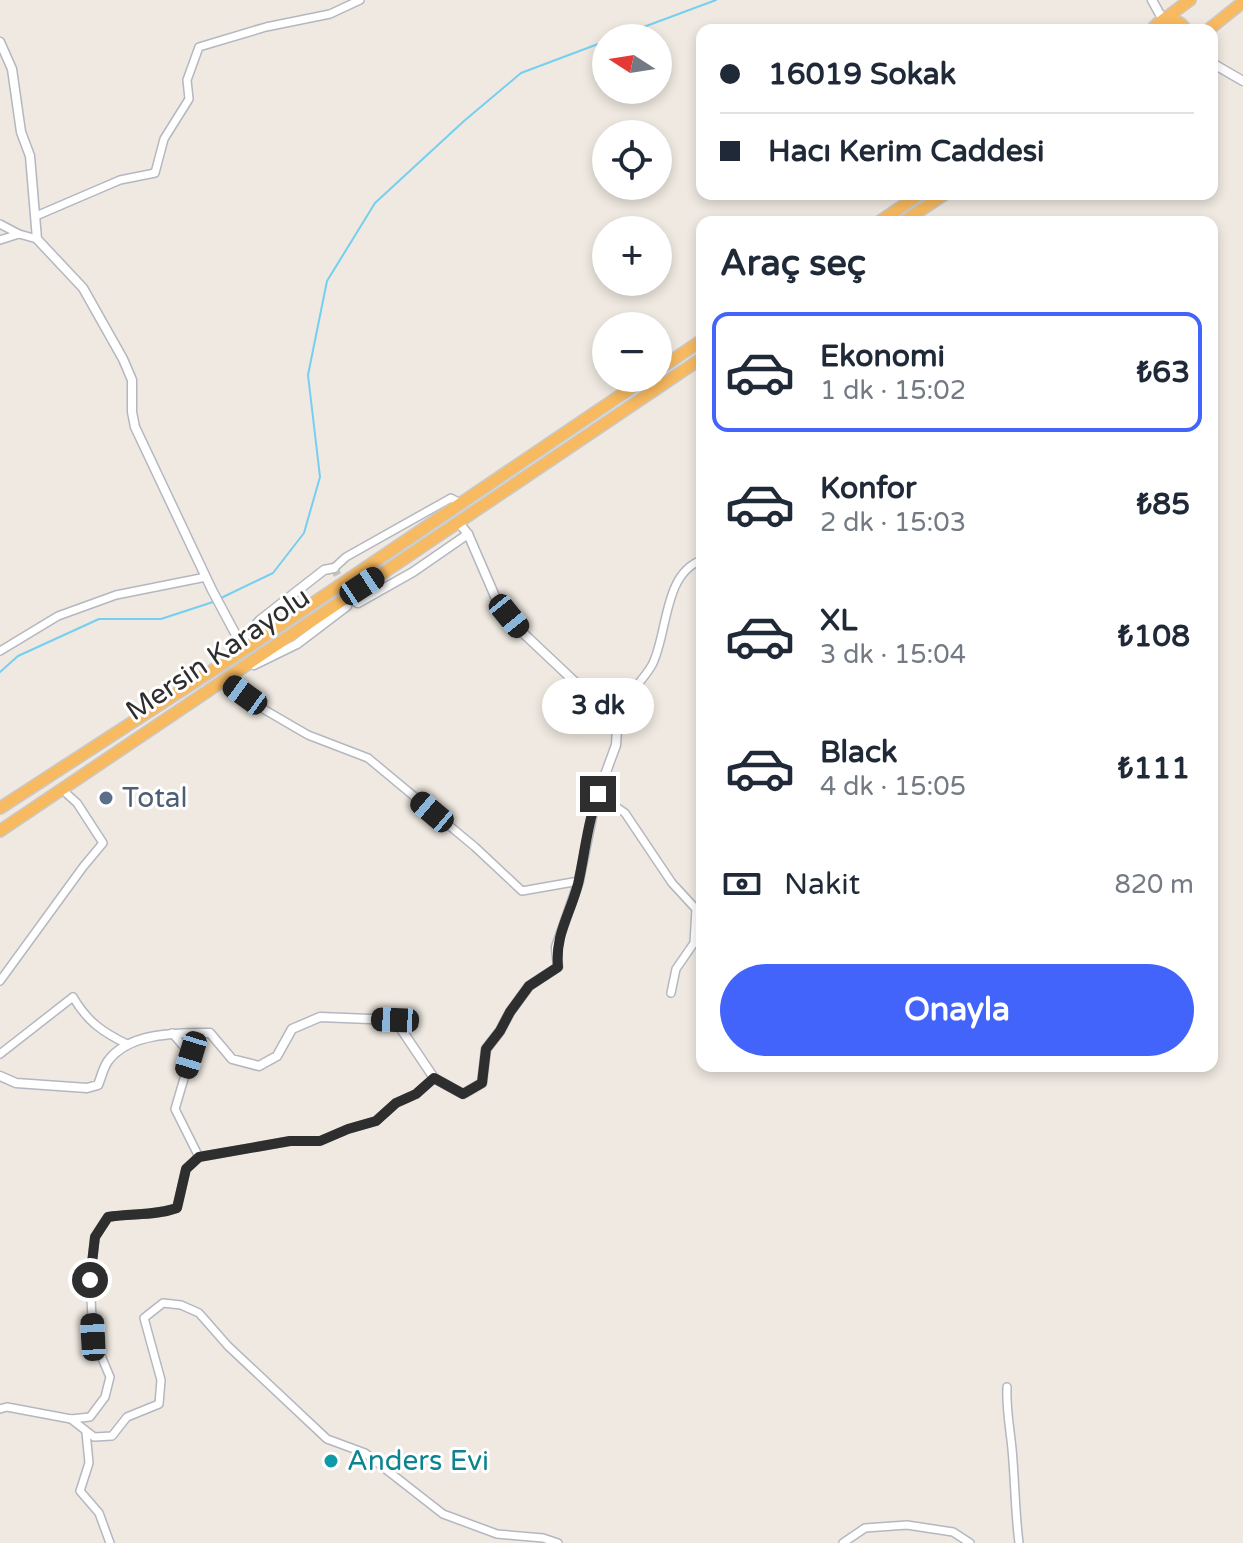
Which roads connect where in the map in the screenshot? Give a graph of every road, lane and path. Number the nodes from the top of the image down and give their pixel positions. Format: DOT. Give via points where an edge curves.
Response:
graph roads {
  1 [pos="360,0"];
  2 [pos="1152,0"];
  3 [pos="1190,0"];
  4 [pos="1243,2"];
  5 [pos="1155,24"];
  6 [pos="1158,24"];
  7 [pos="1216,24"];
  8 [pos="0,42"];
  9 [pos="1218,66"];
  10 [pos="1243,81"];
  11 [pos="911,200"];
  12 [pos="936,200"];
  13 [pos="36,216"];
  14 [pos="888,216"];
  15 [pos="912,216"];
  16 [pos="0,224"];
  17 [pos="19,234"];
  18 [pos="37,239"];
  19 [pos="0,240"];
  20 [pos="696,344"];
  21 [pos="672,360"];
  22 [pos="696,362"];
  23 [pos="625,392"];
  24 [pos="460,503"];
  25 [pos="459,523"];
  26 [pos="468,534"];
  27 [pos="696,562"];
  28 [pos="334,568"];
  29 [pos="206,577"];
  30 [pos="242,646"];
  31 [pos="0,651"];
  32 [pos="244,668"];
  33 [pos="225,681"];
  34 [pos="617,728"];
  35 [pos="67,794"];
  36 [pos="598,794"];
  37 [pos="0,808"];
  38 [pos="0,831"];
  39 [pos="579,881"];
  40 [pos="0,981"];
  41 [pos="671,993"];
  42 [pos="172,1033"];
  43 [pos="127,1044"];
  44 [pos="0,1054"];
  45 [pos="0,1076"];
  46 [pos="434,1078"];
  47 [pos="199,1157"];
  48 [pos="1007,1387"];
  49 [pos="0,1409"];
  50 [pos="71,1419"];
  51 [pos="86,1432"];
  52 [pos="110,1543"];
  53 [pos="558,1543"];
  54 [pos="843,1543"];
  55 [pos="970,1543"];
  56 [pos="1019,1543"];
  1 -- 13 [label="street" via="330,14 199,47 187,80 189,99 164,139 155,173 120,180"];
  2 -- 5 [label="street"];
  3 -- 6 [label="highway"];
  4 -- 7 [label="highway"];
  8 -- 13 [label="street" via="12,69 30,156"];
  9 -- 10 [label="street"];
  11 -- 14 [label="highway"];
  12 -- 15 [label="highway"];
  13 -- 18 [label="street"];
  16 -- 17 [label="street"];
  17 -- 18 [label="street"];
  17 -- 19 [label="street"];
  18 -- 29 [label="street" via="83,288 123,359 132,380 135,427"];
  20 -- 21 [label="highway"];
  22 -- 25 [label="highway, Mersin Karayolu"];
  23 -- 24 [label="highway, Mersin Karayolu"];
  24 -- 28 [label="street" via="451,498"];
  24 -- 30 [label="highway, Mersin Karayolu"];
  25 -- 26 [label="street"];
  25 -- 32 [label="highway, Mersin Karayolu"];
  26 -- 32 [label="street" via="358,603 349,598 347,606 297,644"];
  26 -- 34 [label="street" via="497,601"];
  27 -- 34 [label="street" via="679,576 653,664"];
  28 -- 30 [label="street" via="324,570 260,620"];
  29 -- 30 [label="street"];
  29 -- 31 [label="street" via="116,595 58,616"];
  30 -- 37 [label="highway, Mersin Karayolu"];
  32 -- 33 [label="highway, Mersin Karayolu"];
  33 -- 38 [label="highway, Mersin Karayolu"];
  33 -- 39 [label="street" via="308,735 368,758 522,891"];
  34 -- 36 [label="street"];
  35 -- 40 [label="street" via="103,843"];
  36 -- 39 [label="street"];
  36 -- 41 [label="street" via="625,813 696,909 694,943 676,969"];
  39 -- 46 [label="street" via="556,947 558,967 529,986 510,1012 486,1049 482,1083 463,1094"];
  42 -- 43 [label="street"];
  42 -- 46 [label="street" via="210,1033 232,1059 259,1066 277,1056 292,1029 320,1017 395,1020"];
  42 -- 47 [label="street" via="191,1055 175,1109"];
  43 -- 44 [label="street" via="99,1031 73,997"];
  43 -- 45 [label="street" via="108,1061 98,1085 87,1088 16,1083"];
  46 -- 47 [label="street" via="376,1121 320,1141"];
  47 -- 50 [label="street" via="186,1169 177,1208 162,1214 108,1217 95,1237 90,1280 93,1337 110,1377 105,1397 90,1417"];
  48 -- 56 [label="street"];
  49 -- 50 [label="street"];
  50 -- 51 [label="street"];
  51 -- 52 [label="street" via="89,1463 80,1491 99,1513"];
  51 -- 53 [label="street" via="112,1436 127,1417 159,1404 161,1380 144,1318 163,1303 181,1305 199,1313 327,1439 365,1453 443,1514 497,1534"];
  54 -- 55 [label="street" via="865,1528 907,1525 953,1532"];
}
